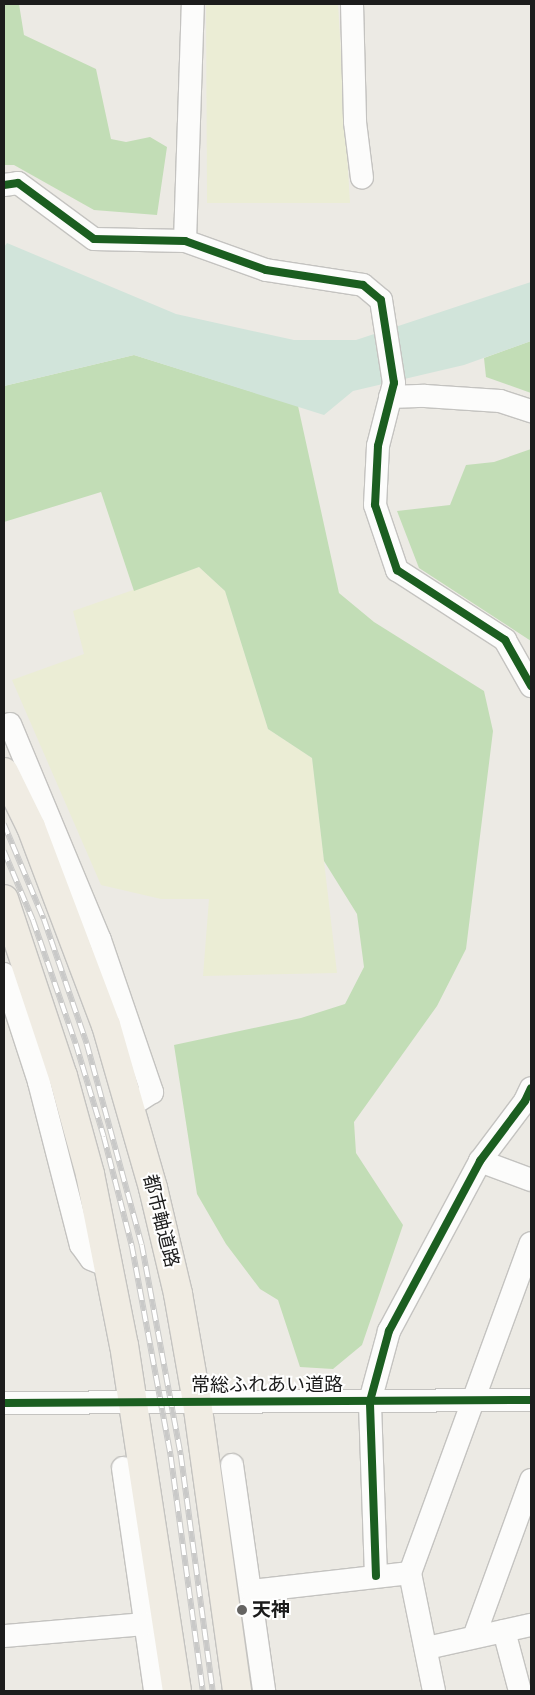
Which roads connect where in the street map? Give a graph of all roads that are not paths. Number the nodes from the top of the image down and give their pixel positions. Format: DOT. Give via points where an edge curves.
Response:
graph roads {
  1 [pos="192,4"];
  2 [pos="352,4"];
  3 [pos="362,178"];
  4 [pos="4,185"];
  5 [pos="185,241"];
  6 [pos="390,397"];
  7 [pos="531,411"];
  8 [pos="531,686"];
  9 [pos="6,721"];
  10 [pos="4,772"];
  11 [pos="4,899"];
  12 [pos="4,974"];
  13 [pos="531,1088"];
  14 [pos="132,1105"];
  15 [pos="480,1161"];
  16 [pos="531,1180"];
  17 [pos="531,1244"];
  18 [pos="108,1266"];
  19 [pos="473,1400"];
  20 [pos="531,1400"];
  21 [pos="370,1401"];
  22 [pos="132,1402"];
  23 [pos="197,1402"];
  24 [pos="4,1403"];
  25 [pos="232,1465"];
  26 [pos="123,1468"];
  27 [pos="531,1480"];
  28 [pos="244,1539"];
  29 [pos="217,1542"];
  30 [pos="410,1573"];
  31 [pos="376,1576"];
  32 [pos="148,1578"];
  33 [pos="252,1591"];
  34 [pos="145,1624"];
  35 [pos="531,1625"];
  36 [pos="504,1631"];
  37 [pos="4,1636"];
  38 [pos="474,1637"];
  39 [pos="427,1648"];
  40 [pos="155,1691"];
  41 [pos="177,1691"];
  42 [pos="237,1691"];
  43 [pos="264,1691"];
  44 [pos="434,1691"];
  45 [pos="520,1691"];
  1 -- 5 [label="street"];
  2 -- 3 [label="street" via="355,122"];
  4 -- 5 [label="street" via="18,183 94,238"];
  5 -- 6 [label="street" via="266,270 363,285 381,300 394,382"];
  6 -- 7 [label="street" via="500,401"];
  6 -- 8 [label="street" via="378,446 375,505 397,570 505,640"];
  9 -- 14 [label="street" via="100,940 152,1092"];
  10 -- 14 [label="main road, 都市軸道路" via="31,827 106,1025"];
  11 -- 18 [label="main road" via="63,1076 90,1174"];
  12 -- 18 [label="street" via="39,1082 81,1245 91,1259"];
  13 -- 15 [label="street" via="525,1101"];
  14 -- 23 [label="main road, 都市軸道路" via="178,1294"];
  15 -- 16 [label="street"];
  15 -- 21 [label="street" via="403,1299 389,1330"];
  17 -- 19 [label="street"];
  18 -- 22 [label="main road"];
  19 -- 20 [label="street, 常総ふれあい道路"];
  19 -- 21 [label="street, 常総ふれあい道路"];
  19 -- 30 [label="street"];
  21 -- 23 [label="street, 常総ふれあい道路"];
  21 -- 31 [label="street"];
  22 -- 23 [label="street, 常総ふれあい道路"];
  22 -- 24 [label="street, 常総ふれあい道路"];
  22 -- 32 [label="main road"];
  23 -- 29 [label="main road, 都市軸道路"];
  25 -- 28 [label="street"];
  26 -- 32 [label="street"];
  27 -- 38 [label="street"];
  28 -- 29 [label="street"];
  28 -- 33 [label="street"];
  29 -- 42 [label="main road, 都市軸道路"];
  30 -- 31 [label="street"];
  30 -- 39 [label="street"];
  31 -- 33 [label="street"];
  32 -- 34 [label="street"];
  32 -- 41 [label="main road"];
  33 -- 43 [label="street"];
  34 -- 37 [label="street"];
  34 -- 40 [label="street"];
  35 -- 36 [label="street"];
  36 -- 38 [label="street"];
  36 -- 45 [label="street"];
  38 -- 39 [label="street"];
  39 -- 44 [label="street"];
}
